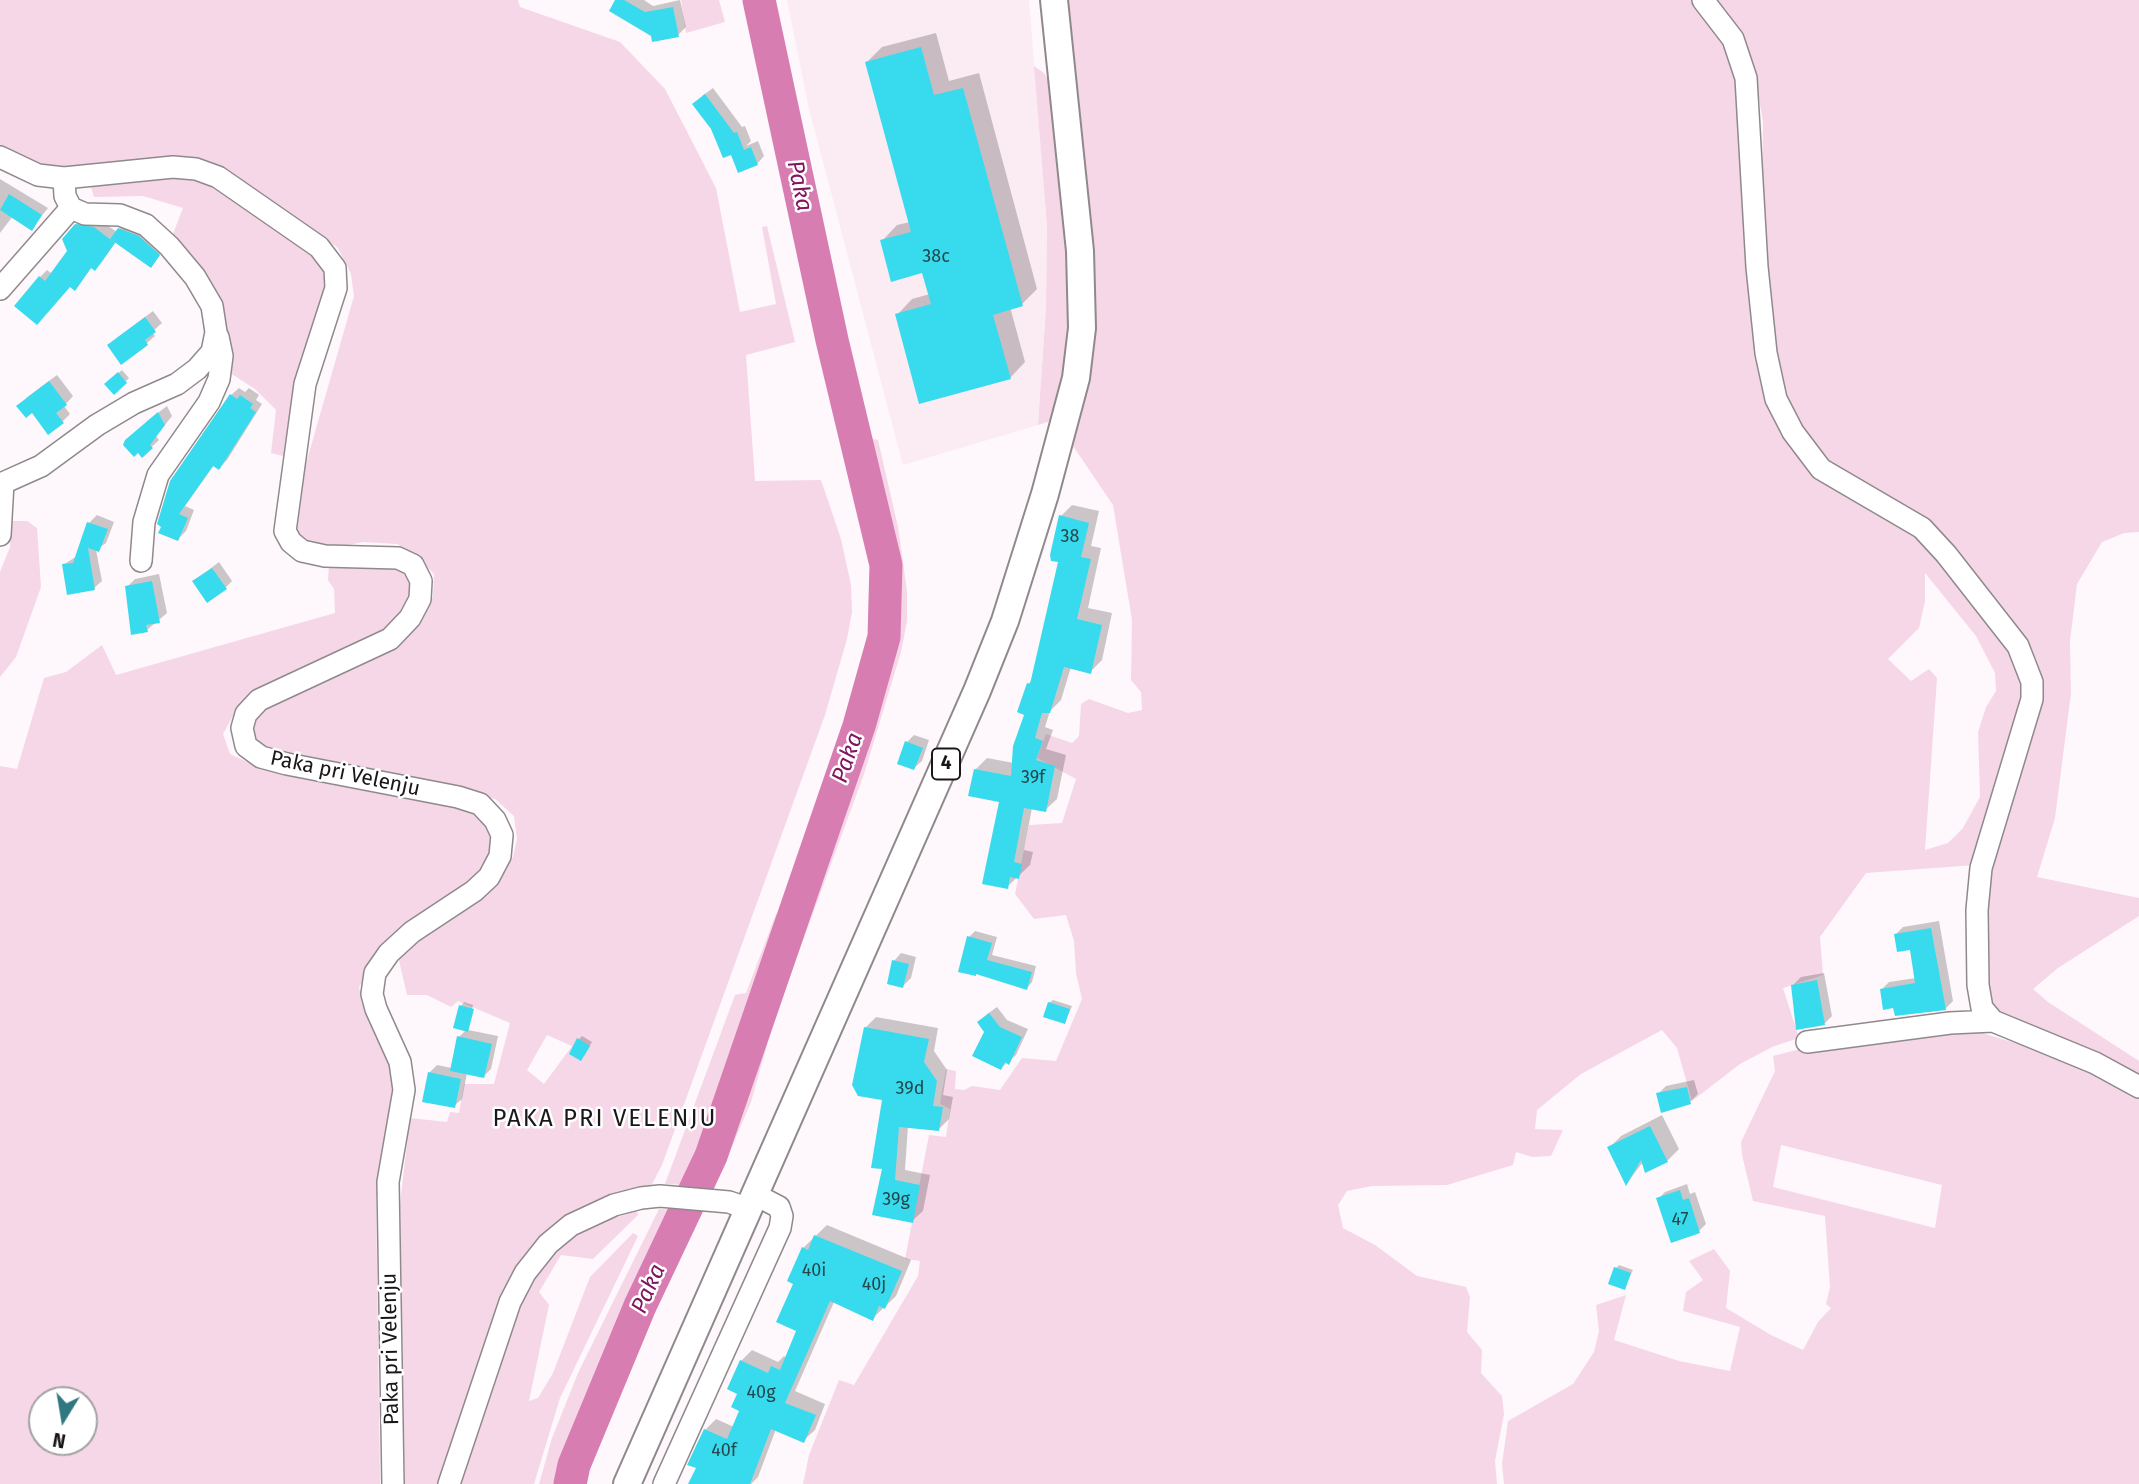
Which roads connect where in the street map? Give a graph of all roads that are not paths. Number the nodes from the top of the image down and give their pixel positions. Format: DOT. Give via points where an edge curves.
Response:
graph roads {
  1 [pos="1054,0"];
  2 [pos="1703,0"];
  3 [pos="0,157"];
  4 [pos="64,178"];
  5 [pos="71,208"];
  6 [pos="0,289"];
  7 [pos="216,332"];
  8 [pos="0,535"];
  9 [pos="141,561"];
  10 [pos="1993,1021"];
  11 [pos="1807,1041"];
  12 [pos="2139,1087"];
  13 [pos="753,1202"];
  14 [pos="393,1484"];
  15 [pos="449,1484"];
  16 [pos="627,1484"];
  17 [pos="664,1484"];
  1 -- 13 [label="main road, 4" via="1080,251 1082,328 1066,418 1005,621"];
  2 -- 10 [label="street" via="1732,39 1746,78 1757,267 1776,399 1821,470 1922,528 1946,554 2018,646 2032,682 2032,699 1981,868 1978,985 1982,1009"];
  3 -- 4 [label="street, Paka pri Velenju" via="38,175"];
  4 -- 5 [label="street"];
  4 -- 14 [label="street, Paka pri Velenju" via="173,167 196,169 218,177 319,247 335,268 336,288 305,384 285,531 302,551 398,558 412,565 421,581 421,599 390,639 259,700 246,714 242,729 246,746 261,757 287,764 480,804 502,835 500,856 489,877 412,932 376,973 374,1002 400,1062 404,1090 388,1182"];
  5 -- 6 [label="street"];
  5 -- 7 [label="street" via="85,214 120,215 146,225 195,277 212,306"];
  7 -- 8 [label="street" via="212,352 187,377 97,425 41,466 3,483"];
  7 -- 9 [label="street" via="222,356 219,379 209,402 158,475 144,522"];
  10 -- 11 [label="street"];
  10 -- 12 [label="street" via="2095,1063"];
  13 -- 15 [label="street" via="660,1196 614,1205 571,1225 548,1244 510,1302"];
  13 -- 16 [label="main road, 4"];
  13 -- 17 [label="street" via="779,1207 780,1228"];
}
